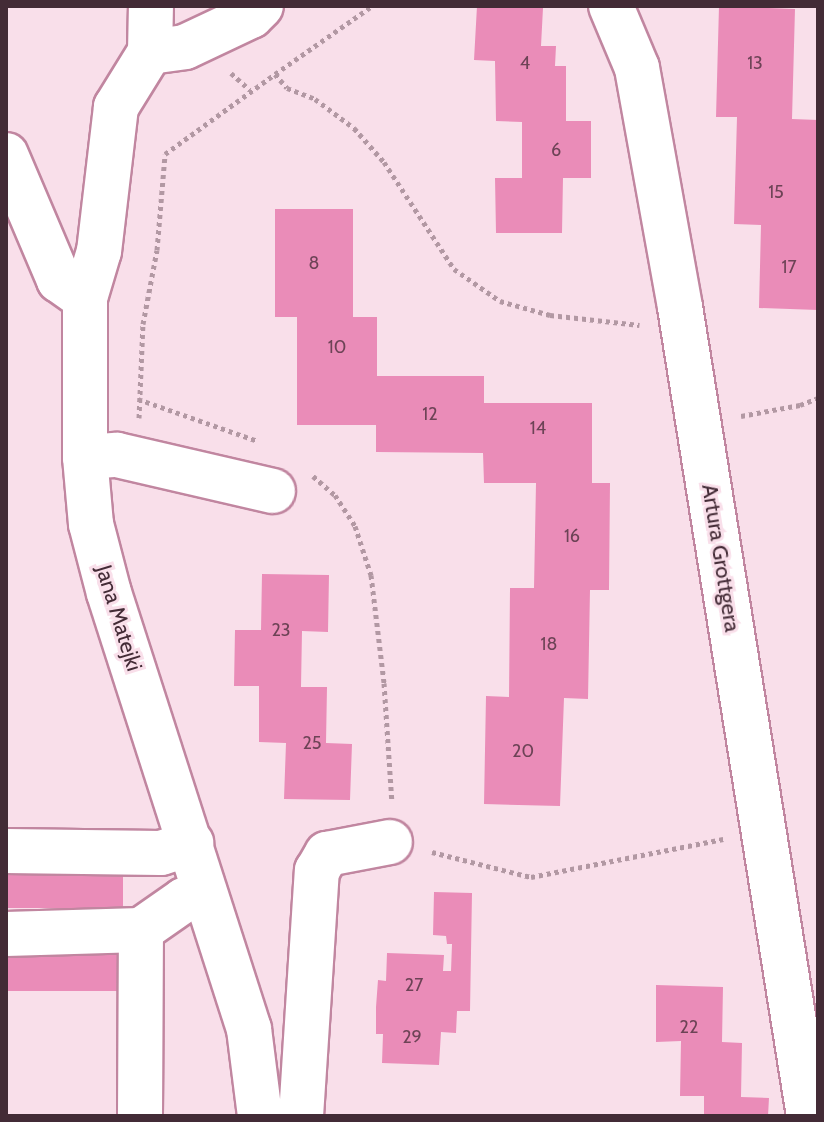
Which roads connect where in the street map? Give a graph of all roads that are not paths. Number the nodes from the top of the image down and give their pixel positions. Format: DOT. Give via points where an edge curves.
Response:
graph roads {
  1 [pos="151,6"];
  2 [pos="261,6"];
  3 [pos="611,6"];
  4 [pos="150,52"];
  5 [pos="6,155"];
  6 [pos="85,298"];
  7 [pos="85,457"];
  8 [pos="287,478"];
  9 [pos="390,842"];
  10 [pos="191,843"];
  11 [pos="6,851"];
  12 [pos="205,893"];
  13 [pos="141,930"];
  14 [pos="6,934"];
  15 [pos="140,1116"];
  16 [pos="260,1116"];
  17 [pos="301,1116"];
  18 [pos="809,1116"];
  1 -- 4 [label="street"];
  2 -- 4 [label="street" via="251,16 185,47"];
  3 -- 18 [label="street, Artura Grottgera" via="637,68 684,330"];
  4 -- 6 [label="street, Jana Matejki" via="116,107 99,251"];
  5 -- 6 [label="street" via="59,280"];
  6 -- 7 [label="street, Jana Matejki"];
  7 -- 8 [label="street" via="117,455"];
  7 -- 10 [label="street, Jana Matejki" via="91,524 109,593"];
  9 -- 17 [label="street" via="327,854 317,871"];
  10 -- 11 [label="street" via="161,853"];
  10 -- 12 [label="street, Jana Matejki"];
  12 -- 13 [label="street" via="184,900"];
  12 -- 16 [label="street, Jana Matejki" via="249,1029"];
  13 -- 14 [label="street"];
  13 -- 15 [label="street"];
}
